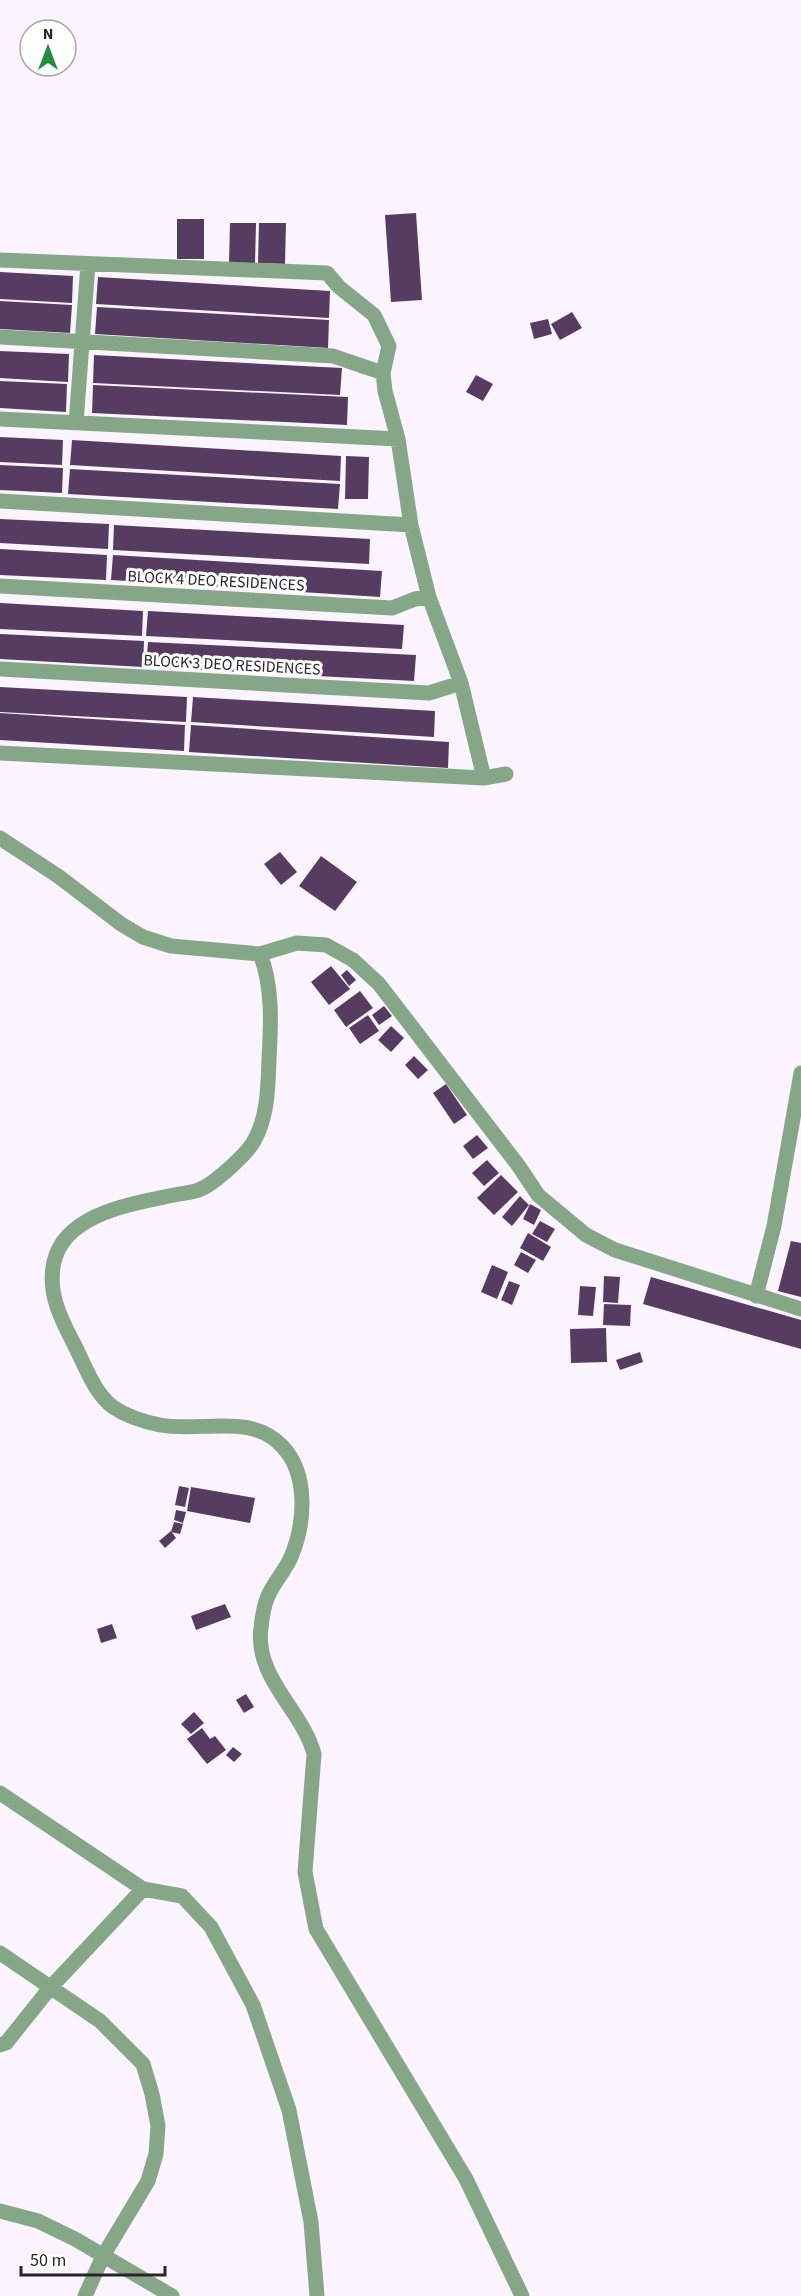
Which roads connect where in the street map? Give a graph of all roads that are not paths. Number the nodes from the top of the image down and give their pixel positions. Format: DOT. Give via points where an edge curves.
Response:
graph roads {
  1 [pos="0,260"];
  2 [pos="88,264"];
  3 [pos="0,337"];
  4 [pos="81,342"];
  5 [pos="383,373"];
  6 [pos="0,419"];
  7 [pos="76,423"];
  8 [pos="398,439"];
  9 [pos="0,501"];
  10 [pos="411,525"];
  11 [pos="0,586"];
  12 [pos="429,597"];
  13 [pos="0,669"];
  14 [pos="461,683"];
  15 [pos="0,753"];
  16 [pos="506,774"];
  17 [pos="484,778"];
  18 [pos="0,838"];
  19 [pos="260,954"];
  20 [pos="801,1073"];
  21 [pos="756,1296"];
  22 [pos="801,1309"];
  23 [pos="0,1793"];
  24 [pos="144,1889"];
  25 [pos="0,1953"];
  26 [pos="50,1988"];
  27 [pos="0,2045"];
  28 [pos="0,2211"];
  29 [pos="103,2256"];
  30 [pos="85,2296"];
  31 [pos="172,2296"];
  32 [pos="317,2296"];
  33 [pos="522,2296"];
  1 -- 2 [label="street"];
  2 -- 4 [label="street"];
  2 -- 5 [label="street" via="327,273 374,315 389,346"];
  3 -- 4 [label="street"];
  4 -- 5 [label="street" via="333,356"];
  4 -- 7 [label="street"];
  5 -- 8 [label="street"];
  6 -- 7 [label="street"];
  7 -- 8 [label="street"];
  8 -- 10 [label="street"];
  9 -- 10 [label="street"];
  10 -- 12 [label="street"];
  11 -- 12 [label="street, BLOCK 4 DEO RESIDENCES" via="392,608"];
  12 -- 14 [label="street"];
  13 -- 14 [label="street, BLOCK 3 DEO RESIDENCES" via="429,693"];
  14 -- 17 [label="street"];
  15 -- 17 [label="street"];
  16 -- 17 [label="street"];
  18 -- 19 [label="street" via="143,937 171,946"];
  19 -- 21 [label="street" via="297,943 326,945 353,960 386,994 538,1195 586,1235 615,1250"];
  19 -- 33 [label="street" via="266,970 271,1028 267,1102 255,1140 238,1160 201,1189 134,1204 78,1227 58,1250 52,1289 63,1323 92,1380 114,1407 162,1426 245,1426 269,1434 294,1463 301,1490 297,1543 268,1596 260,1630 262,1655 314,1754 305,1872 316,1929 466,2179"];
  20 -- 21 [label="street" via="774,1226"];
  21 -- 22 [label="street"];
  23 -- 24 [label="street"];
  24 -- 26 [label="street"];
  24 -- 32 [label="street" via="182,1896 211,1927 254,2005 289,2110 311,2222"];
  25 -- 26 [label="street"];
  26 -- 27 [label="street" via="6,2043"];
  26 -- 29 [label="street" via="100,2020 142,2064 152,2094 158,2126 156,2154 148,2181"];
  28 -- 29 [label="street" via="38,2221"];
  29 -- 30 [label="street"];
  29 -- 31 [label="street"];
}
